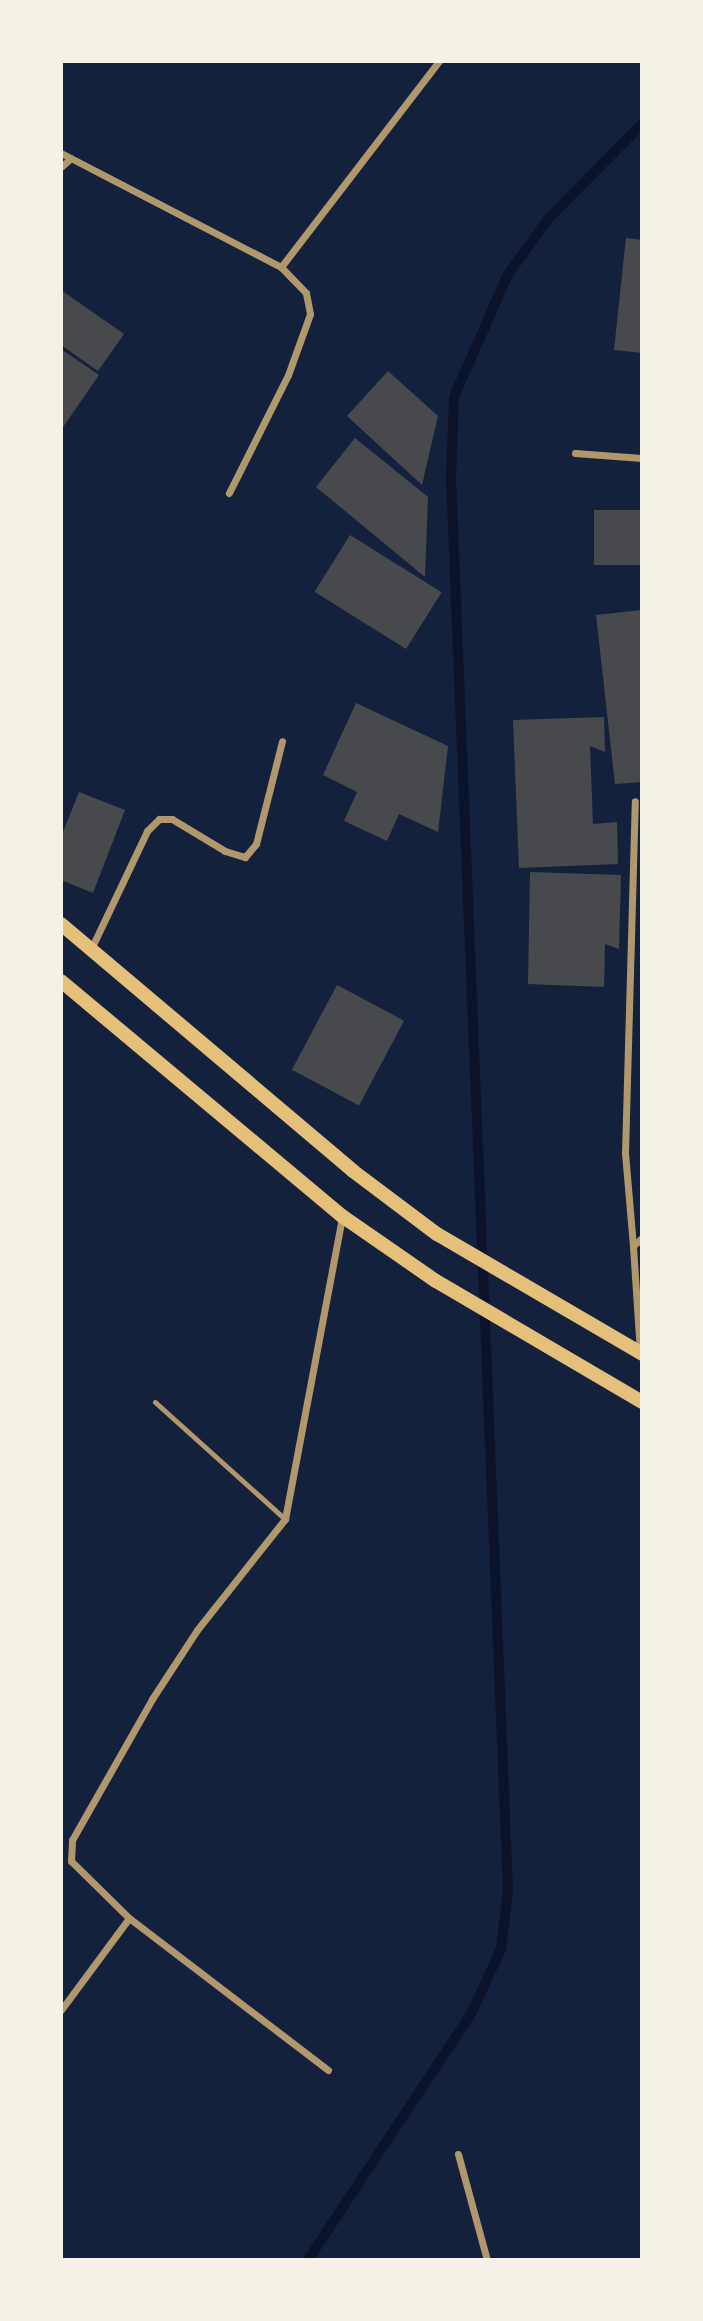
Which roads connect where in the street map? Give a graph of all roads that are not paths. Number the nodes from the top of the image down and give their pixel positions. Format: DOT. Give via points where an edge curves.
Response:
graph roads {
  1 [pos="439,61"];
  2 [pos="61,153"];
  3 [pos="71,158"];
  4 [pos="61,167"];
  5 [pos="281,267"];
  6 [pos="575,453"];
  7 [pos="642,458"];
  8 [pos="229,493"];
  9 [pos="282,741"];
  10 [pos="635,802"];
  11 [pos="61,924"];
  12 [pos="91,949"];
  13 [pos="61,981"];
  14 [pos="342,1216"];
  15 [pos="642,1238"];
  16 [pos="633,1246"];
  17 [pos="641,1353"];
  18 [pos="155,1402"];
  19 [pos="642,1402"];
  20 [pos="285,1519"];
  21 [pos="129,1918"];
  22 [pos="61,2010"];
  23 [pos="328,2070"];
  24 [pos="458,2154"];
  25 [pos="487,2260"];
  1 -- 5 [label="street"];
  2 -- 3 [label="street"];
  3 -- 4 [label="street"];
  3 -- 5 [label="street"];
  5 -- 8 [label="street" via="306,293 310,314 288,375"];
  6 -- 7 [label="street"];
  9 -- 12 [label="street" via="256,844 245,857 225,851 172,819 159,820 147,831"];
  10 -- 16 [label="street" via="625,1153"];
  11 -- 12 [label="main road"];
  12 -- 17 [label="main road" via="353,1171 437,1234"];
  13 -- 14 [label="main road"];
  14 -- 19 [label="main road" via="436,1281"];
  14 -- 20 [label="street"];
  15 -- 16 [label="street"];
  16 -- 17 [label="street"];
  18 -- 20 [label="lane"];
  20 -- 21 [label="street" via="197,1630 72,1840 71,1861"];
  21 -- 22 [label="street"];
  21 -- 23 [label="street"];
  24 -- 25 [label="street"];
}
